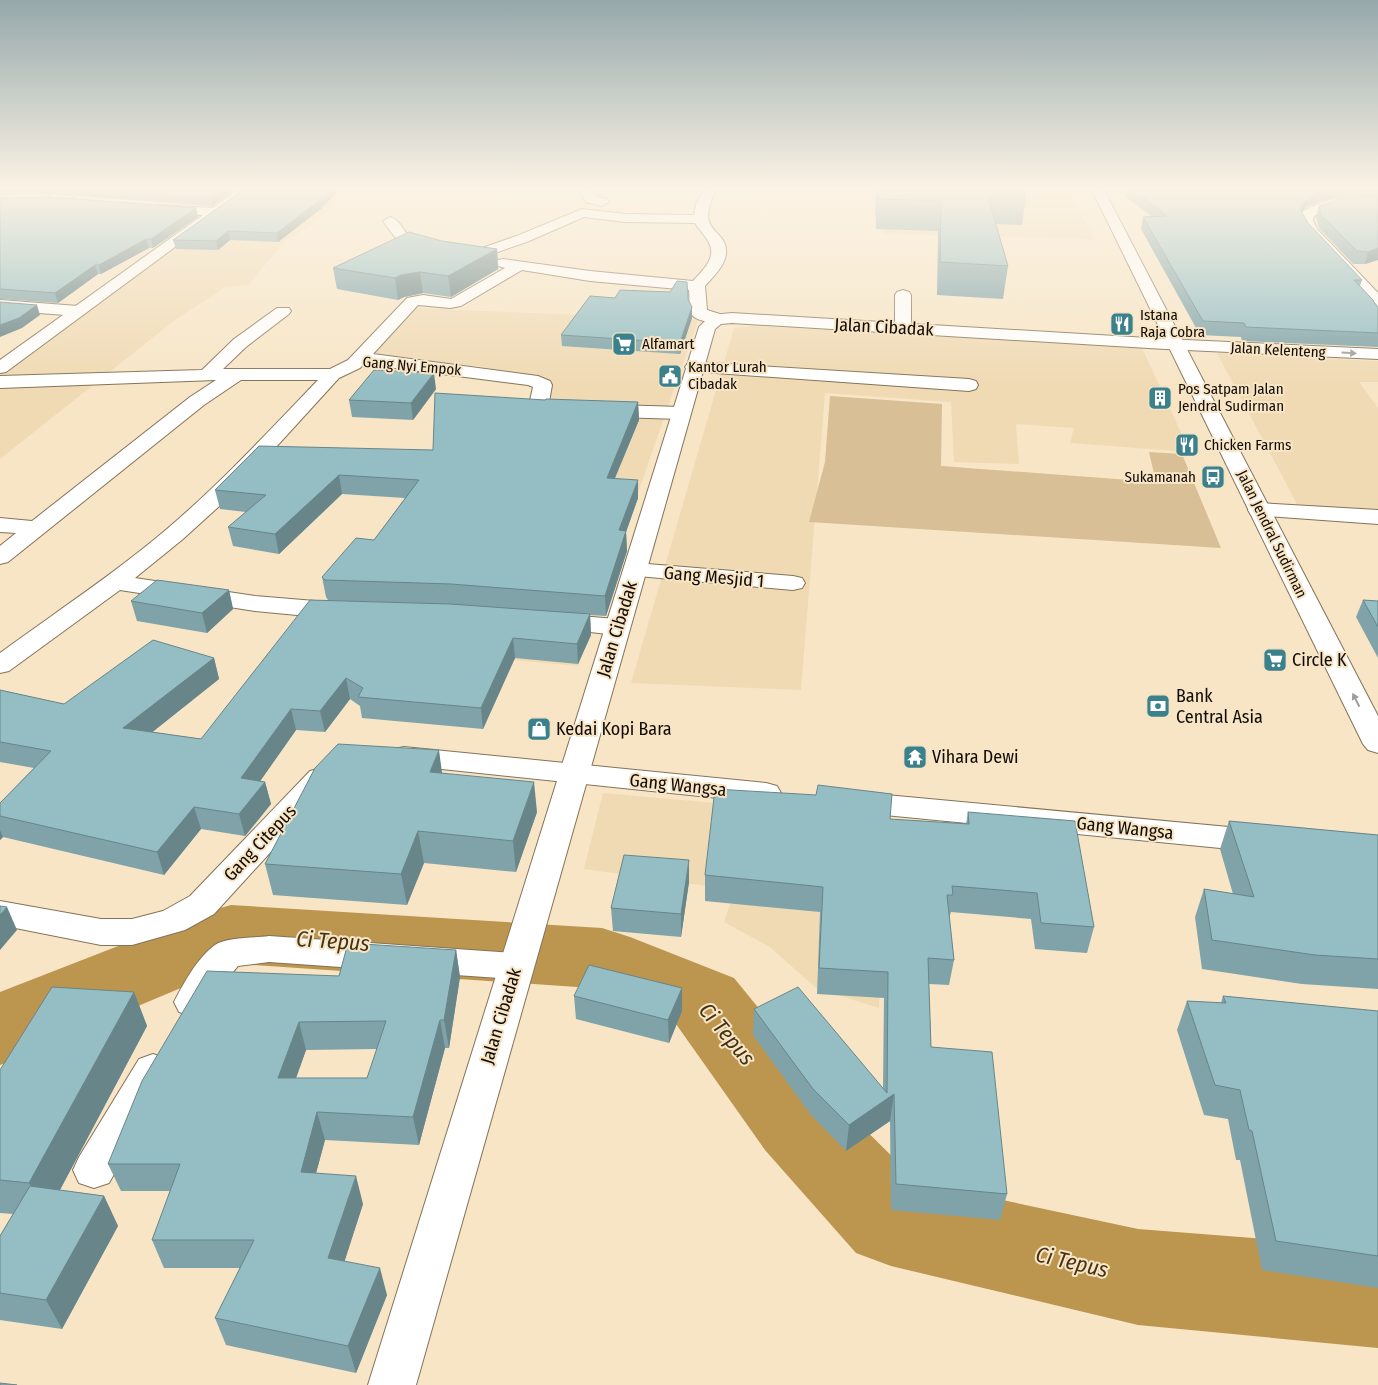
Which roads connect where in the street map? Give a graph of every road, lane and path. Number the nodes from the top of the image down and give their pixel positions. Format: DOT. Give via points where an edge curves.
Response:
graph roads {
  1 [pos="156,255"];
  2 [pos="472,255"];
  3 [pos="719,255"];
  4 [pos="1130,255"];
  5 [pos="1333,255"];
  6 [pos="520,265"];
  7 [pos="697,286"];
  8 [pos="903,295"];
  9 [pos="1378,302"];
  10 [pos="0,305"];
  11 [pos="78,311"];
  12 [pos="283,311"];
  13 [pos="717,319"];
  14 [pos="903,328"];
  15 [pos="1178,345"];
  16 [pos="1378,354"];
  17 [pos="359,358"];
  18 [pos="694,367"];
  19 [pos="0,368"];
  20 [pos="238,374"];
  21 [pos="333,374"];
  22 [pos="208,375"];
  23 [pos="0,382"];
  24 [pos="969,385"];
  25 [pos="681,413"];
  26 [pos="1258,510"];
  27 [pos="1378,517"];
  28 [pos="0,525"];
  29 [pos="36,528"];
  30 [pos="0,557"];
  31 [pos="635,570"];
  32 [pos="115,582"];
  33 [pos="793,583"];
  34 [pos="364,611"];
  35 [pos="534,620"];
  36 [pos="617,627"];
  37 [pos="0,665"];
  38 [pos="1378,744"];
  39 [pos="379,753"];
  40 [pos="338,760"];
  41 [pos="574,775"];
  42 [pos="792,796"];
  43 [pos="831,800"];
  44 [pos="1288,844"];
  45 [pos="0,913"];
  46 [pos="520,953"];
  47 [pos="94,1170"];
  48 [pos="392,1385"];
  1 -- 11 [label="street"];
  2 -- 6 [label="street" via="465,257"];
  3 -- 7 [label="street"];
  4 -- 15 [label="street, Jalan Jendral Sudirman"];
  5 -- 9 [label="street"];
  6 -- 7 [label="street" via="590,276"];
  6 -- 17 [label="street" via="455,303 413,301"];
  7 -- 13 [label="street" via="699,313"];
  8 -- 14 [label="street"];
  10 -- 11 [label="street"];
  11 -- 19 [label="street"];
  12 -- 22 [label="street" via="240,343"];
  13 -- 14 [label="street, Jalan Cibadak"];
  13 -- 18 [label="street, Jalan Cibadak" via="707,326"];
  14 -- 15 [label="street, Jalan Cibadak"];
  15 -- 16 [label="street, Jalan Kelenteng, one-way"];
  15 -- 26 [label="street, Jalan Jendral Sudirman"];
  17 -- 21 [label="street, Gang Nyi Empok"];
  17 -- 25 [label="street, Gang Nyi Empok" via="532,380 543,384 539,405 551,409"];
  18 -- 24 [label="street"];
  18 -- 25 [label="street, Jalan Cibadak"];
  20 -- 21 [label="street, Gang Nyi Empok"];
  20 -- 22 [label="street, Gang Nyi Empok"];
  20 -- 29 [label="street" via="196,401"];
  21 -- 32 [label="street" via="230,485"];
  22 -- 23 [label="street, Gang Nyi Empok"];
  25 -- 31 [label="street, Jalan Cibadak"];
  26 -- 27 [label="street"];
  38 -- 26 [label="street, Jalan Jendral Sudirman, one-way"];
  28 -- 29 [label="street"];
  29 -- 30 [label="street"];
  31 -- 33 [label="street, Gang Mesjid 1"];
  31 -- 36 [label="street, Jalan Cibadak"];
  32 -- 34 [label="street" via="305,609"];
  32 -- 37 [label="street"];
  35 -- 36 [label="street"];
  36 -- 41 [label="street, Jalan Cibadak"];
  39 -- 41 [label="street"];
  40 -- 45 [label="street, Gang Citepus" via="202,905 173,921 132,932 101,932"];
  41 -- 42 [label="street, Gang Wangsa"];
  41 -- 46 [label="street, Jalan Cibadak"];
  43 -- 44 [label="street, Gang Wangsa"];
  46 -- 47 [label="street" via="269,949 228,954 208,976"];
  46 -- 48 [label="street, Jalan Cibadak"];
}
